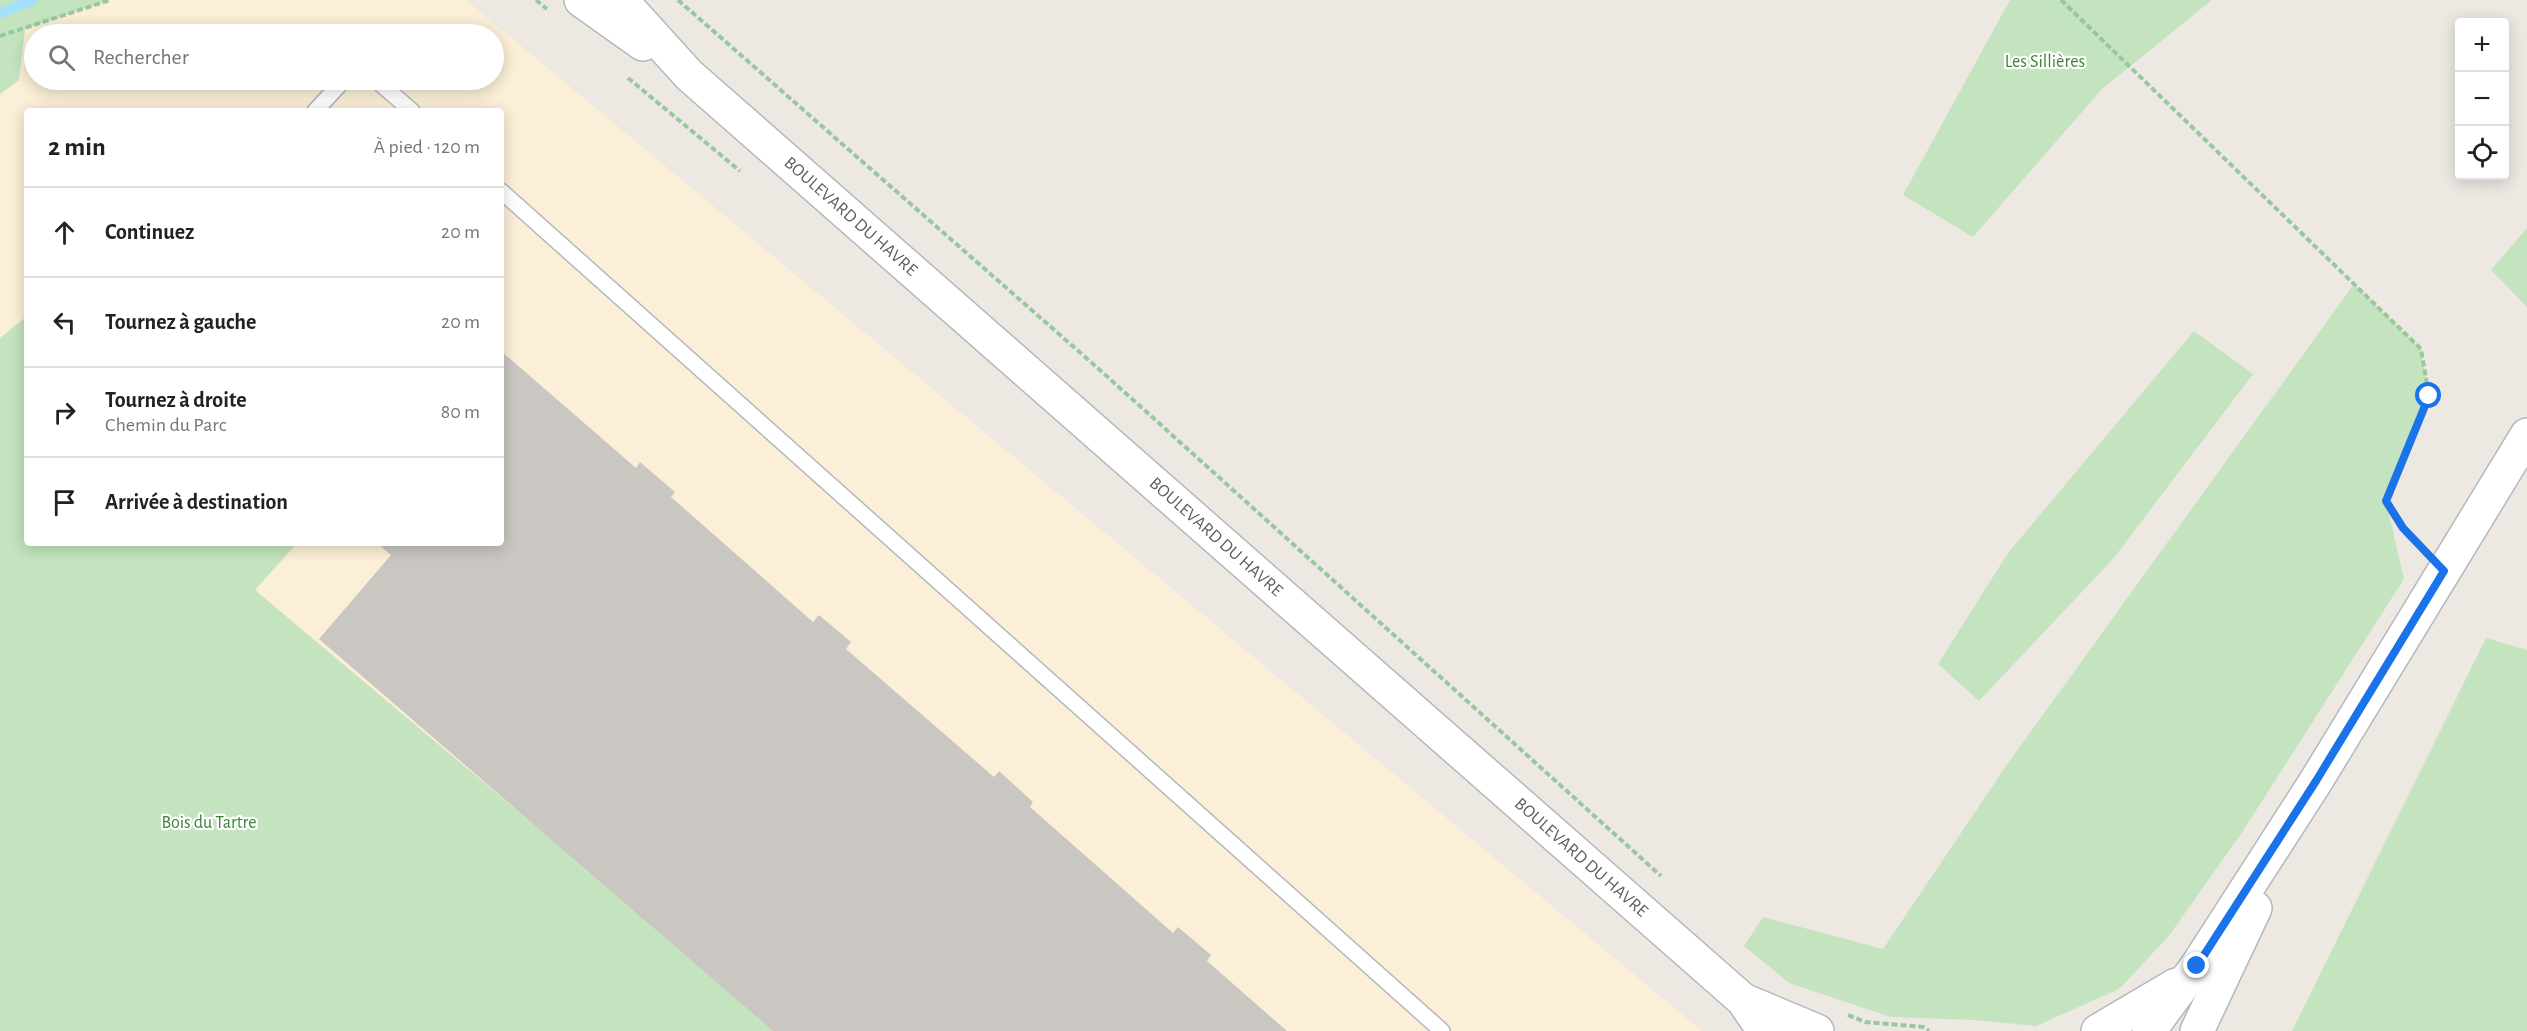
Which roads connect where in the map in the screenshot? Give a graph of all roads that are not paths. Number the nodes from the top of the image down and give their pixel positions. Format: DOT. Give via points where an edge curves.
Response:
graph roads {
  1 [pos="581,0"];
  2 [pos="621,0"];
  3 [pos="689,75"];
  4 [pos="335,90"];
  5 [pos="387,90"];
  6 [pos="318,108"];
  7 [pos="408,108"];
  8 [pos="504,194"];
  9 [pos="2527,435"];
  10 [pos="2316,781"];
  11 [pos="2185,980"];
  12 [pos="1743,1000"];
  13 [pos="1442,1031"];
  14 [pos="1764,1031"];
  15 [pos="1817,1031"];
  16 [pos="2098,1031"];
  17 [pos="2150,1031"];
  18 [pos="2197,1031"];
  1 -- 3 [label="main road, BOULEVARD DU HAVRE"];
  2 -- 3 [label="main road, BOULEVARD DU HAVRE"];
  3 -- 12 [label="main road, BOULEVARD DU HAVRE"];
  4 -- 6 [label="lane"];
  5 -- 7 [label="lane"];
  8 -- 13 [label="lane"];
  9 -- 10 [label="main road"];
  10 -- 11 [label="main road"];
  10 -- 18 [label="main road"];
  11 -- 16 [label="main road"];
  11 -- 17 [label="main road"];
  12 -- 14 [label="main road, BOULEVARD DU HAVRE"];
  12 -- 15 [label="main road, BOULEVARD DU HAVRE"];
}
